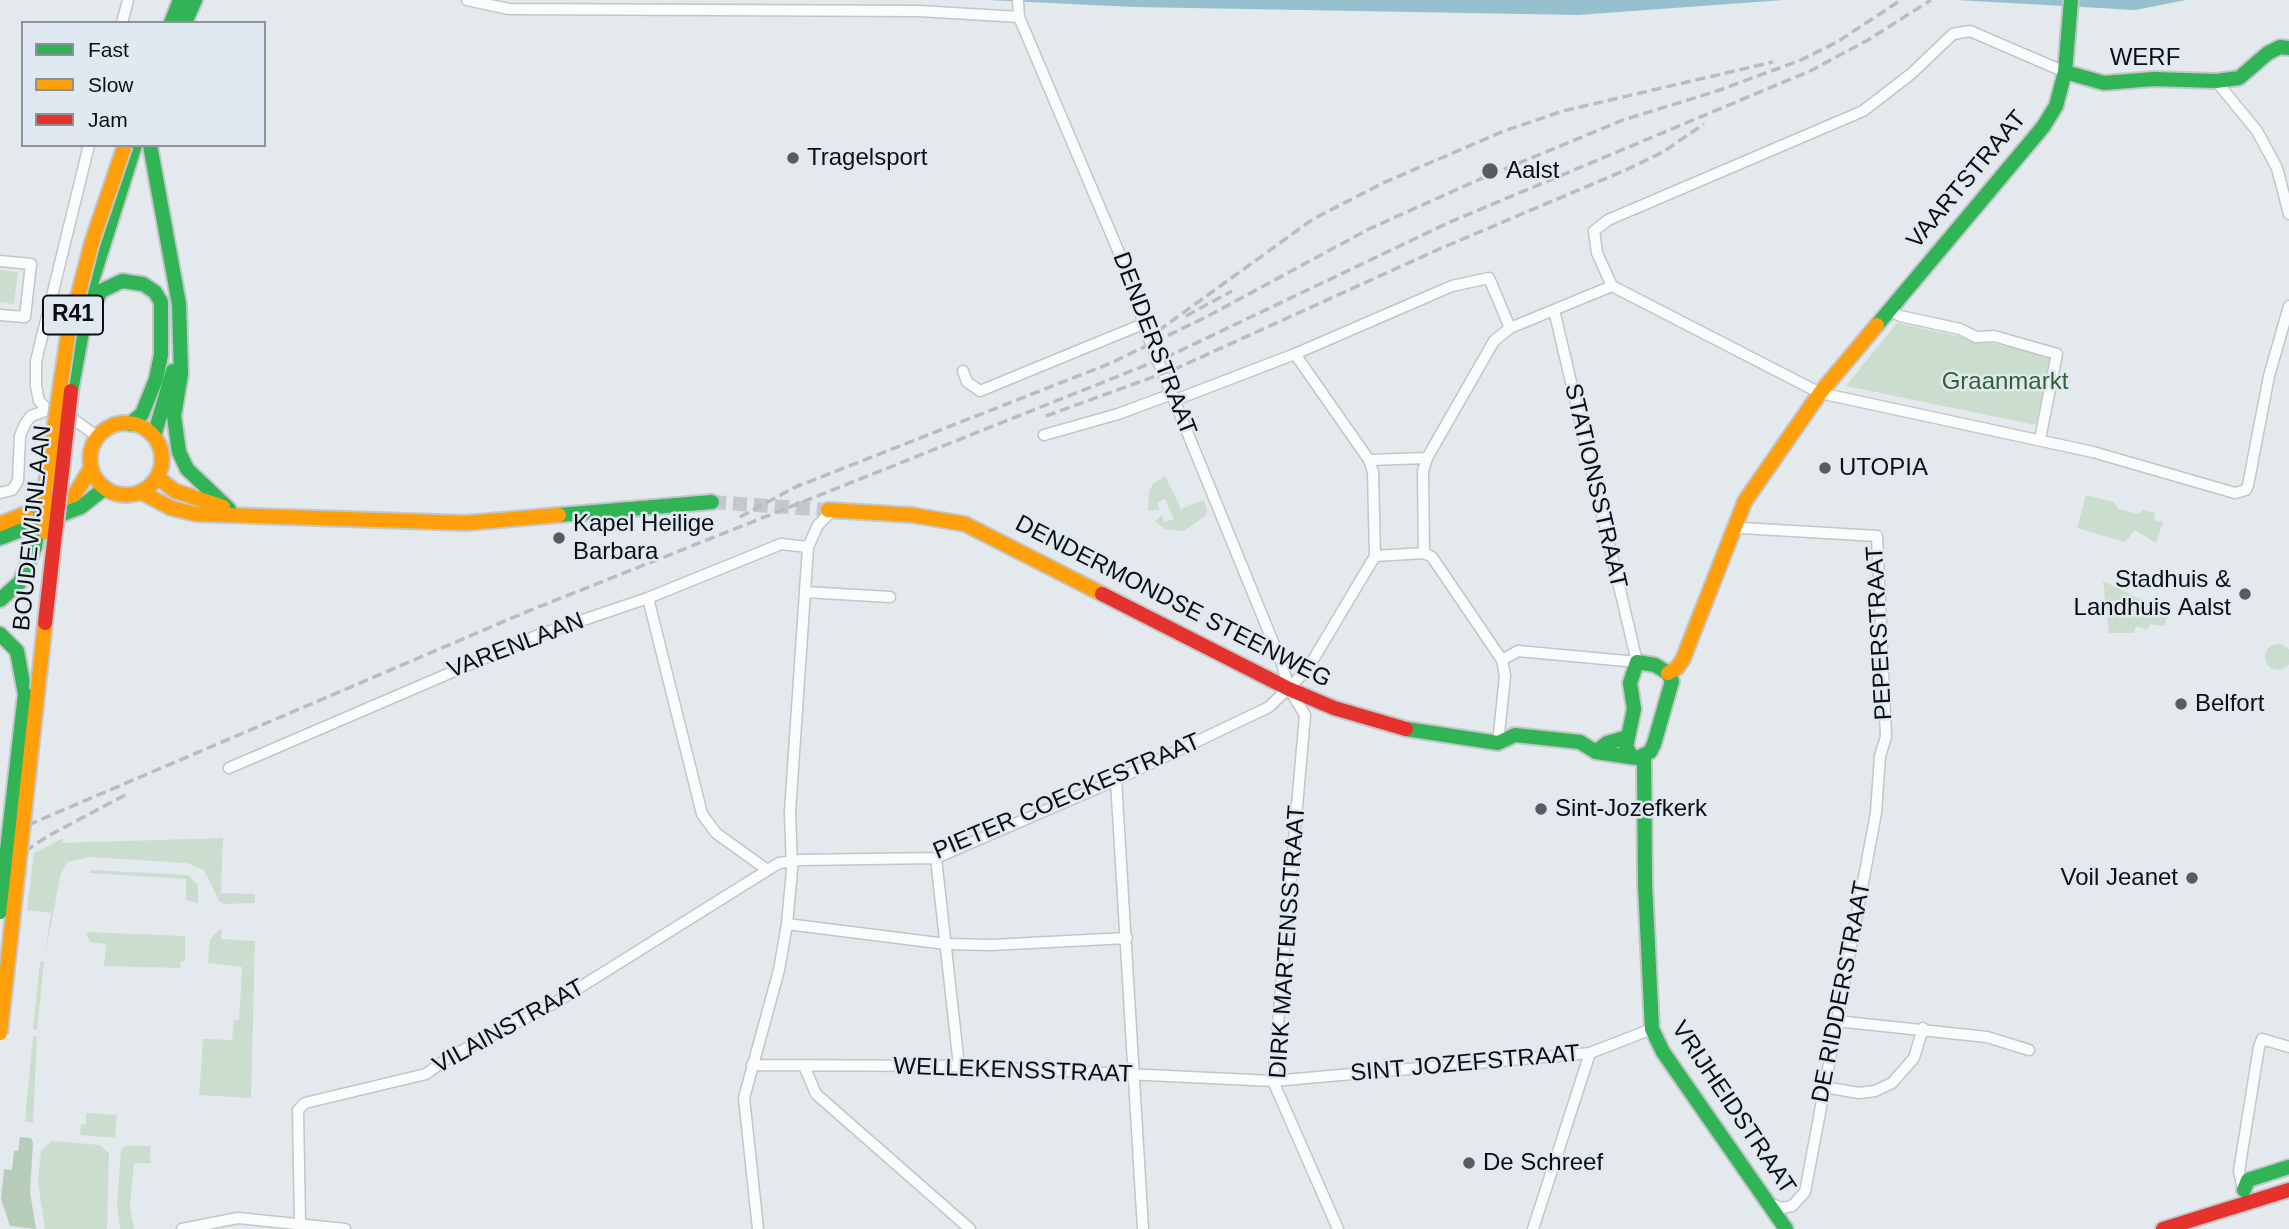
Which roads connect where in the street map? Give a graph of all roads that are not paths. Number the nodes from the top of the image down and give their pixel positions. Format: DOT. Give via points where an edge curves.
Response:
graph roads {
  1 [pos="128,0"];
  2 [pos="195,0"];
  3 [pos="467,0"];
  4 [pos="2071,0"];
  5 [pos="1017,1"];
  6 [pos="181,16"];
  7 [pos="1019,17"];
  8 [pos="123,21"];
  9 [pos="2289,47"];
  10 [pos="2065,72"];
  11 [pos="2216,81"];
  12 [pos="89,147"];
  13 [pos="124,147"];
  14 [pos="134,147"];
  15 [pos="150,147"];
  16 [pos="2289,214"];
  17 [pos="0,261"];
  18 [pos="1612,286"];
  19 [pos="2289,306"];
  20 [pos="1888,309"];
  21 [pos="1554,310"];
  22 [pos="0,315"];
  23 [pos="85,321"];
  24 [pos="1143,324"];
  25 [pos="1510,328"];
  26 [pos="179,335"];
  27 [pos="1294,354"];
  28 [pos="963,372"];
  29 [pos="1820,393"];
  30 [pos="1173,397"];
  31 [pos="48,410"];
  32 [pos="130,424"];
  33 [pos="1044,435"];
  34 [pos="154,436"];
  35 [pos="98,437"];
  36 [pos="2040,439"];
  37 [pos="1427,458"];
  38 [pos="1369,460"];
  39 [pos="91,468"];
  40 [pos="158,477"];
  41 [pos="105,488"];
  42 [pos="45,490"];
  43 [pos="141,492"];
  44 [pos="0,493"];
  45 [pos="712,502"];
  46 [pos="229,509"];
  47 [pos="831,510"];
  48 [pos="258,515"];
  49 [pos="0,524"];
  50 [pos="1732,531"];
  51 [pos="0,538"];
  52 [pos="808,547"];
  53 [pos="1424,553"];
  54 [pos="1376,556"];
  55 [pos="805,592"];
  56 [pos="890,597"];
  57 [pos="648,598"];
  58 [pos="0,600"];
  59 [pos="0,634"];
  60 [pos="1502,660"];
  61 [pos="1637,662"];
  62 [pos="1668,673"];
  63 [pos="1289,689"];
  64 [pos="25,694"];
  65 [pos="1628,737"];
  66 [pos="1497,743"];
  67 [pos="1882,748"];
  68 [pos="1596,752"];
  69 [pos="1637,756"];
  70 [pos="229,768"];
  71 [pos="1116,780"];
  72 [pos="936,858"];
  73 [pos="791,861"];
  74 [pos="766,869"];
  75 [pos="0,912"];
  76 [pos="787,924"];
  77 [pos="1127,938"];
  78 [pos="946,944"];
  79 [pos="1836,1021"];
  80 [pos="1923,1028"];
  81 [pos="1652,1030"];
  82 [pos="0,1033"];
  83 [pos="2289,1046"];
  84 [pos="2029,1050"];
  85 [pos="1590,1053"];
  86 [pos="752,1065"];
  87 [pos="804,1066"];
  88 [pos="959,1066"];
  89 [pos="1134,1075"];
  90 [pos="1273,1081"];
  91 [pos="1824,1087"];
  92 [pos="2289,1167"];
  93 [pos="2289,1190"];
  94 [pos="2246,1196"];
  95 [pos="1769,1203"];
  96 [pos="300,1223"];
  97 [pos="182,1229"];
  98 [pos="345,1229"];
  99 [pos="758,1229"];
  100 [pos="970,1229"];
  101 [pos="1143,1229"];
  102 [pos="1338,1229"];
  103 [pos="1533,1229"];
  104 [pos="1786,1229"];
  105 [pos="2163,1229"];
  1 -- 8 [label="street"];
  2 -- 6 [label="street"];
  3 -- 7 [label="street" via="509,9 919,11"];
  4 -- 10 [label="street"];
  5 -- 7 [label="street, DENDERSTRAAT"];
  7 -- 24 [label="street, DENDERSTRAAT" via="1127,270"];
  9 -- 11 [label="street, WERF" via="2268,53 2239,78"];
  10 -- 11 [label="street, WERF" via="2104,83"];
  10 -- 18 [label="street" via="1976,33 1961,31 1863,111 1608,220 1594,231 1597,253"];
  10 -- 20 [label="street, VAARTSTRAAT" via="2056,106 2043,127"];
  11 -- 16 [label="street" via="2257,131 2277,168"];
  12 -- 31 [label="street" via="36,361 39,401"];
  13 -- 42 [label="street, BOUDEWIJNLAAN / R41, bridge" via="92,242 68,335"];
  14 -- 23 [label="street, BOUDEWIJNLAAN / R41" via="99,257"];
  15 -- 26 [label="street" via="175,270"];
  17 -- 22 [label="street" via="31,264 25,317"];
  18 -- 21 [label="street"];
  18 -- 29 [label="street"];
  19 -- 36 [label="street" via="2269,376 2246,491 2235,493"];
  20 -- 29 [label="street"];
  20 -- 36 [label="street" via="1976,337 1994,336 2057,354"];
  21 -- 25 [label="street"];
  21 -- 61 [label="street, STATIONSSTRAAT"];
  23 -- 32 [label="street, BOUDEWIJNLAAN" via="101,291 113,283 143,284 155,292 162,313 161,355 142,414"];
  23 -- 82 [label="street, BOUDEWIJNLAAN / R41, bridge" via="62,462"];
  24 -- 28 [label="street" via="980,391 967,383"];
  24 -- 30 [label="street, DENDERSTRAAT"];
  25 -- 27 [label="street" via="1489,278 1452,286"];
  25 -- 37 [label="street" via="1494,341"];
  26 -- 34 [label="street" via="172,379"];
  26 -- 46 [label="street" via="181,374 174,416 179,452 203,488"];
  27 -- 30 [label="street"];
  27 -- 38 [label="street"];
  29 -- 36 [label="street"];
  29 -- 50 [label="street" via="1745,501"];
  30 -- 33 [label="street"];
  30 -- 63 [label="street, DENDERSTRAAT"];
  31 -- 35 [label="street"];
  31 -- 44 [label="street" via="31,416 25,424 20,436 18,481 12,490"];
  32 -- 34 [label="street"];
  32 -- 35 [label="street" via="113,426"];
  34 -- 40 [label="street" via="161,453"];
  35 -- 39 [label="street" via="91,450"];
  37 -- 38 [label="street"];
  37 -- 53 [label="street" via="1423,471"];
  38 -- 54 [label="street"];
  39 -- 41 [label="street"];
  39 -- 49 [label="street" via="75,494"];
  40 -- 43 [label="street"];
  40 -- 46 [label="street" via="175,491"];
  41 -- 43 [label="street" via="124,495"];
  41 -- 51 [label="street" via="81,507"];
  42 -- 58 [label="street, BOUDEWIJNLAAN, bridge" via="36,547 20,582"];
  42 -- 64 [label="street, BOUDEWIJNLAAN / R41, bridge" via="41,569"];
  43 -- 48 [label="street" via="177,510"];
  45 -- 48 [label="street" via="466,523"];
  46 -- 48 [label="street"];
  47 -- 52 [label="street"];
  47 -- 63 [label="street, DENDERMONDSE STEENWEG" via="965,524"];
  50 -- 62 [label="street" via="1683,659"];
  50 -- 67 [label="street, PEPERSTRAAT" via="1877,536 1886,737"];
  52 -- 55 [label="street"];
  52 -- 57 [label="street, VARENLAAN" via="781,544"];
  53 -- 54 [label="street"];
  53 -- 60 [label="street" via="1432,556"];
  54 -- 63 [label="street, PIETER COECKESTRAAT" via="1307,670"];
  55 -- 56 [label="street"];
  55 -- 73 [label="street" via="790,812"];
  57 -- 70 [label="street, VARENLAAN" via="536,636"];
  57 -- 74 [label="street" via="702,814 716,833"];
  59 -- 64 [label="street, BOUDEWIJNLAAN" via="17,651"];
  60 -- 61 [label="street" via="1518,651"];
  60 -- 66 [label="street" via="1505,676"];
  61 -- 62 [label="street" via="1656,665"];
  61 -- 65 [label="street, VRIJHEIDSTRAAT" via="1630,683 1633,709"];
  62 -- 69 [label="street" via="1672,681 1654,744 1650,752"];
  63 -- 66 [label="street, DENDERMONDSE STEENWEG" via="1382,723"];
  63 -- 71 [label="street, PIETER COECKESTRAAT" via="1269,707"];
  63 -- 90 [label="street, DIRK MARTENSSTRAAT" via="1305,715"];
  64 -- 75 [label="street, BOUDEWIJNLAAN / R41, bridge"];
  65 -- 68 [label="street"];
  65 -- 69 [label="street, VRIJHEIDSTRAAT" via="1626,747"];
  66 -- 68 [label="street" via="1515,735 1580,742"];
  67 -- 79 [label="street, DE RIDDERSTRAAT" via="1876,813"];
  68 -- 69 [label="street"];
  69 -- 81 [label="street, VRIJHEIDSTRAAT"];
  71 -- 72 [label="street, PIETER COECKESTRAAT"];
  71 -- 77 [label="street"];
  72 -- 73 [label="street, PIETER COECKESTRAAT"];
  72 -- 78 [label="street"];
  73 -- 74 [label="street, PIETER COECKESTRAAT"];
  73 -- 76 [label="street"];
  74 -- 96 [label="street, VILAINSTRAAT" via="661,940 426,1074 305,1103 298,1110"];
  76 -- 78 [label="street"];
  76 -- 86 [label="street"];
  77 -- 78 [label="street"];
  77 -- 89 [label="street"];
  78 -- 88 [label="street"];
  79 -- 80 [label="street"];
  79 -- 91 [label="street, DE RIDDERSTRAAT"];
  80 -- 84 [label="street" via="1987,1037"];
  80 -- 91 [label="street" via="1914,1058 1892,1083 1859,1093"];
  81 -- 85 [label="street, SINT JOZEFSTRAAT"];
  81 -- 95 [label="street, VRIJHEIDSTRAAT"];
  83 -- 94 [label="street" via="2262,1039 2239,1171"];
  85 -- 90 [label="street, SINT JOZEFSTRAAT"];
  85 -- 103 [label="street"];
  86 -- 87 [label="street, WELLEKENSSTRAAT"];
  86 -- 99 [label="street" via="744,1098"];
  87 -- 88 [label="street, WELLEKENSSTRAAT"];
  87 -- 100 [label="street" via="816,1094"];
  88 -- 89 [label="street, WELLEKENSSTRAAT"];
  89 -- 90 [label="street, WELLEKENSSTRAAT"];
  89 -- 101 [label="street"];
  90 -- 102 [label="street, DIRK MARTENSSTRAAT"];
  91 -- 95 [label="street, DE RIDDERSTRAAT" via="1803,1195 1789,1208"];
  92 -- 94 [label="street" via="2248,1180"];
  93 -- 94 [label="street"];
  94 -- 105 [label="street"];
  95 -- 104 [label="street, VRIJHEIDSTRAAT"];
  96 -- 97 [label="street" via="238,1218"];
  96 -- 98 [label="street"];
}
